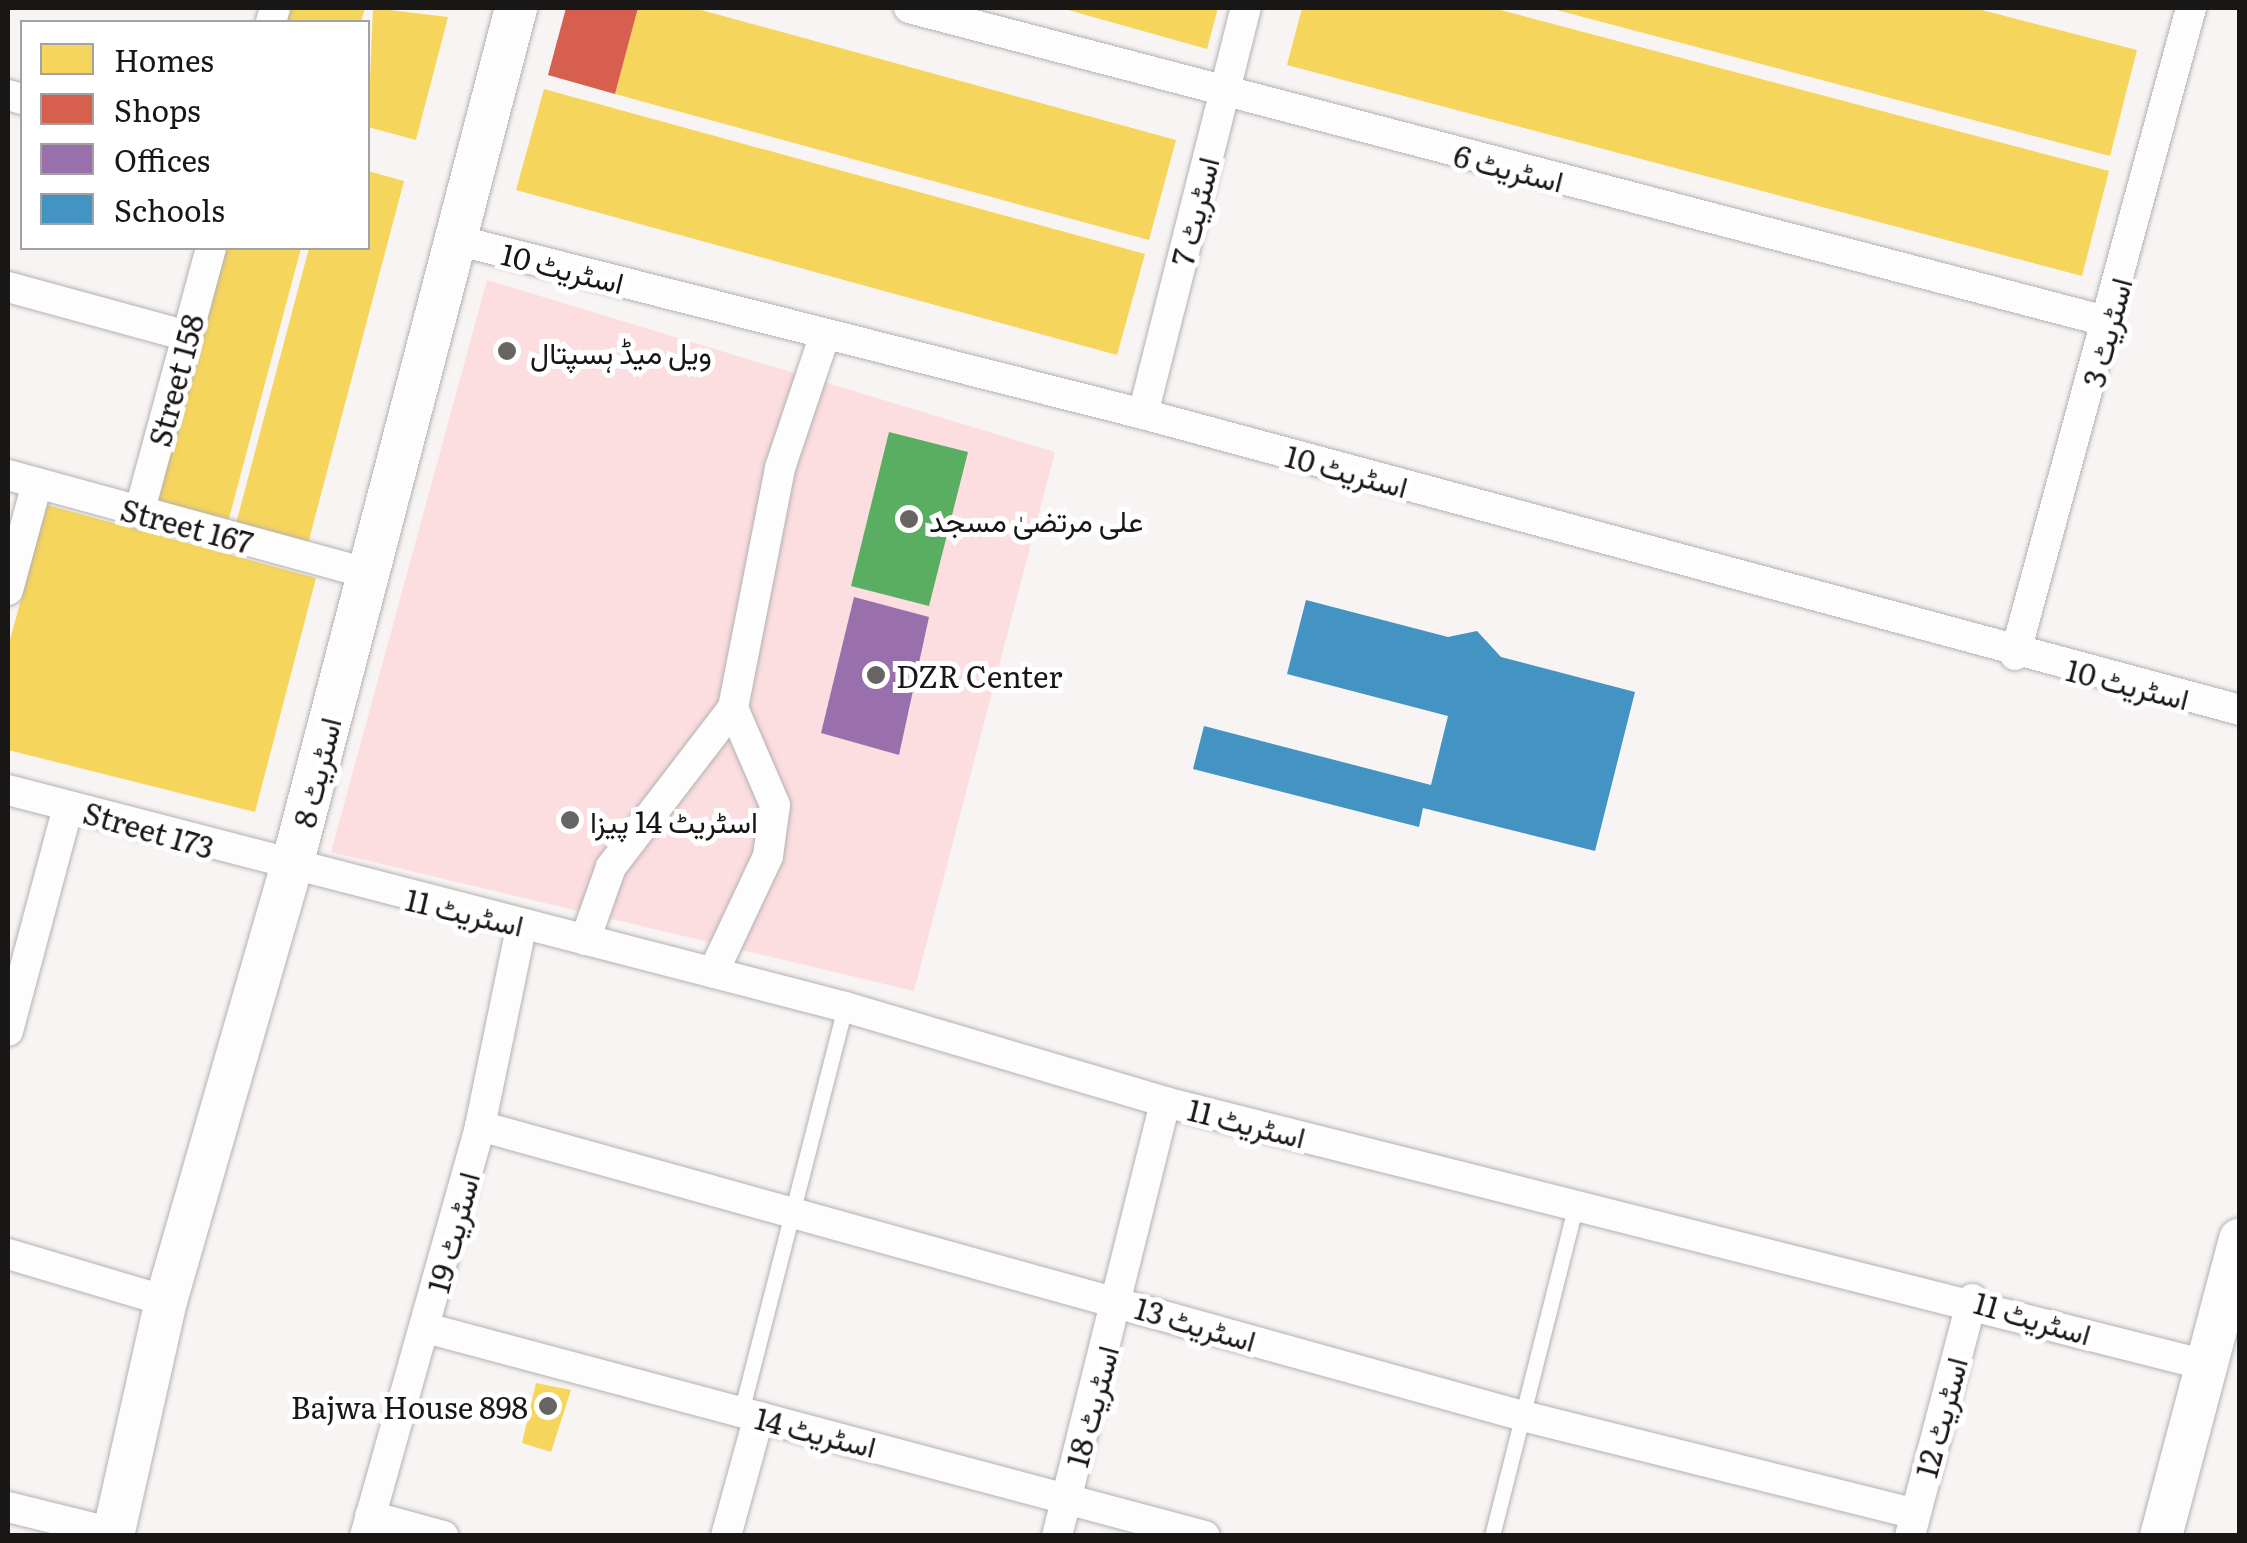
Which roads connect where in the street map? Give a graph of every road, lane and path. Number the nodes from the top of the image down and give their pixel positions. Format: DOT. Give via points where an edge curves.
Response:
graph roads {
  1 [pos="516,8"];
  2 [pos="909,8"];
  3 [pos="1246,8"];
  4 [pos="2191,8"];
  5 [pos="1224,93"];
  6 [pos="452,240"];
  7 [pos="210,250"];
  8 [pos="8,287"];
  9 [pos="2109,322"];
  10 [pos="825,334"];
  11 [pos="187,336"];
  12 [pos="1143,414"];
  13 [pos="8,475"];
  14 [pos="37,483"];
  15 [pos="140,513"];
  16 [pos="366,573"];
  17 [pos="8,590"];
  18 [pos="2015,655"];
  19 [pos="733,708"];
  20 [pos="2240,710"];
  21 [pos="8,790"];
  22 [pos="68,806"];
  23 [pos="291,869"];
  24 [pos="522,924"];
  25 [pos="585,940"];
  26 [pos="713,973"];
  27 [pos="845,1006"];
  28 [pos="8,1031"];
  29 [pos="1165,1102"];
  30 [pos="480,1126"];
  31 [pos="1577,1201"];
  32 [pos="794,1216"];
  33 [pos="2240,1239"];
  34 [pos="8,1254"];
  35 [pos="2232,1292"];
  36 [pos="1972,1300"];
  37 [pos="166,1301"];
  38 [pos="1120,1302"];
  39 [pos="426,1328"];
  40 [pos="2206,1365"];
  41 [pos="750,1414"];
  42 [pos="1523,1416"];
  43 [pos="1066,1497"];
  44 [pos="8,1506"];
  45 [pos="1912,1525"];
  46 [pos="368,1526"];
  47 [pos="113,1534"];
  48 [pos="443,1536"];
  49 [pos="726,1536"];
  50 [pos="1057,1536"];
  51 [pos="1205,1536"];
  52 [pos="1492,1536"];
  53 [pos="2161,1536"];
  1 -- 6 [label="street, اسٹریٹ 8"];
  2 -- 5 [label="street, اسٹریٹ 6"];
  3 -- 5 [label="street, اسٹریٹ 7"];
  4 -- 9 [label="street, اسٹریٹ 3"];
  5 -- 9 [label="street, اسٹریٹ 6"];
  5 -- 12 [label="street, اسٹریٹ 7"];
  6 -- 10 [label="street, اسٹریٹ 10"];
  6 -- 16 [label="street, اسٹریٹ 8"];
  7 -- 11 [label="street, Street 158"];
  8 -- 11 [label="street"];
  9 -- 18 [label="street, اسٹریٹ 3"];
  10 -- 12 [label="street, اسٹریٹ 10"];
  10 -- 19 [label="street" via="780,468"];
  11 -- 15 [label="street, Street 158"];
  12 -- 18 [label="street, اسٹریٹ 10"];
  13 -- 14 [label="street, Street 167"];
  14 -- 15 [label="street, Street 167"];
  14 -- 17 [label="street"];
  15 -- 16 [label="street, Street 167"];
  16 -- 23 [label="street, اسٹریٹ 8"];
  18 -- 20 [label="street, اسٹریٹ 10"];
  19 -- 25 [label="street" via="628,840"];
  19 -- 26 [label="street" via="775,805 768,856"];
  21 -- 22 [label="street, Street 173"];
  22 -- 23 [label="street, Street 173"];
  22 -- 28 [label="street"];
  23 -- 24 [label="street, اسٹریٹ 11"];
  23 -- 37 [label="street, اسٹریٹ 8"];
  24 -- 25 [label="street, اسٹریٹ 11"];
  24 -- 30 [label="street, اسٹریٹ 19"];
  25 -- 26 [label="street, اسٹریٹ 11"];
  26 -- 27 [label="street, اسٹریٹ 11"];
  27 -- 29 [label="street, اسٹریٹ 11"];
  27 -- 32 [label="lane"];
  29 -- 31 [label="street, اسٹریٹ 11"];
  29 -- 38 [label="street, اسٹریٹ 18"];
  30 -- 32 [label="street, اسٹریٹ 13"];
  30 -- 39 [label="street, اسٹریٹ 19"];
  31 -- 36 [label="street, اسٹریٹ 11"];
  31 -- 42 [label="lane"];
  32 -- 38 [label="street, اسٹریٹ 13"];
  32 -- 41 [label="lane"];
  33 -- 35 [label="street"];
  34 -- 37 [label="street"];
  35 -- 40 [label="street"];
  36 -- 40 [label="street, اسٹریٹ 11"];
  36 -- 45 [label="street, اسٹریٹ 12"];
  37 -- 47 [label="street, اسٹریٹ 8"];
  38 -- 42 [label="street, اسٹریٹ 13"];
  38 -- 43 [label="street, اسٹریٹ 18"];
  39 -- 41 [label="street, اسٹریٹ 14"];
  39 -- 46 [label="street, اسٹریٹ 19"];
  40 -- 53 [label="street"];
  41 -- 43 [label="street, اسٹریٹ 14"];
  41 -- 49 [label="street"];
  42 -- 45 [label="street, اسٹریٹ 13"];
  42 -- 52 [label="lane"];
  43 -- 50 [label="street, اسٹریٹ 18"];
  43 -- 51 [label="street, اسٹریٹ 14"];
  44 -- 47 [label="street"];
  46 -- 48 [label="street"];
}
